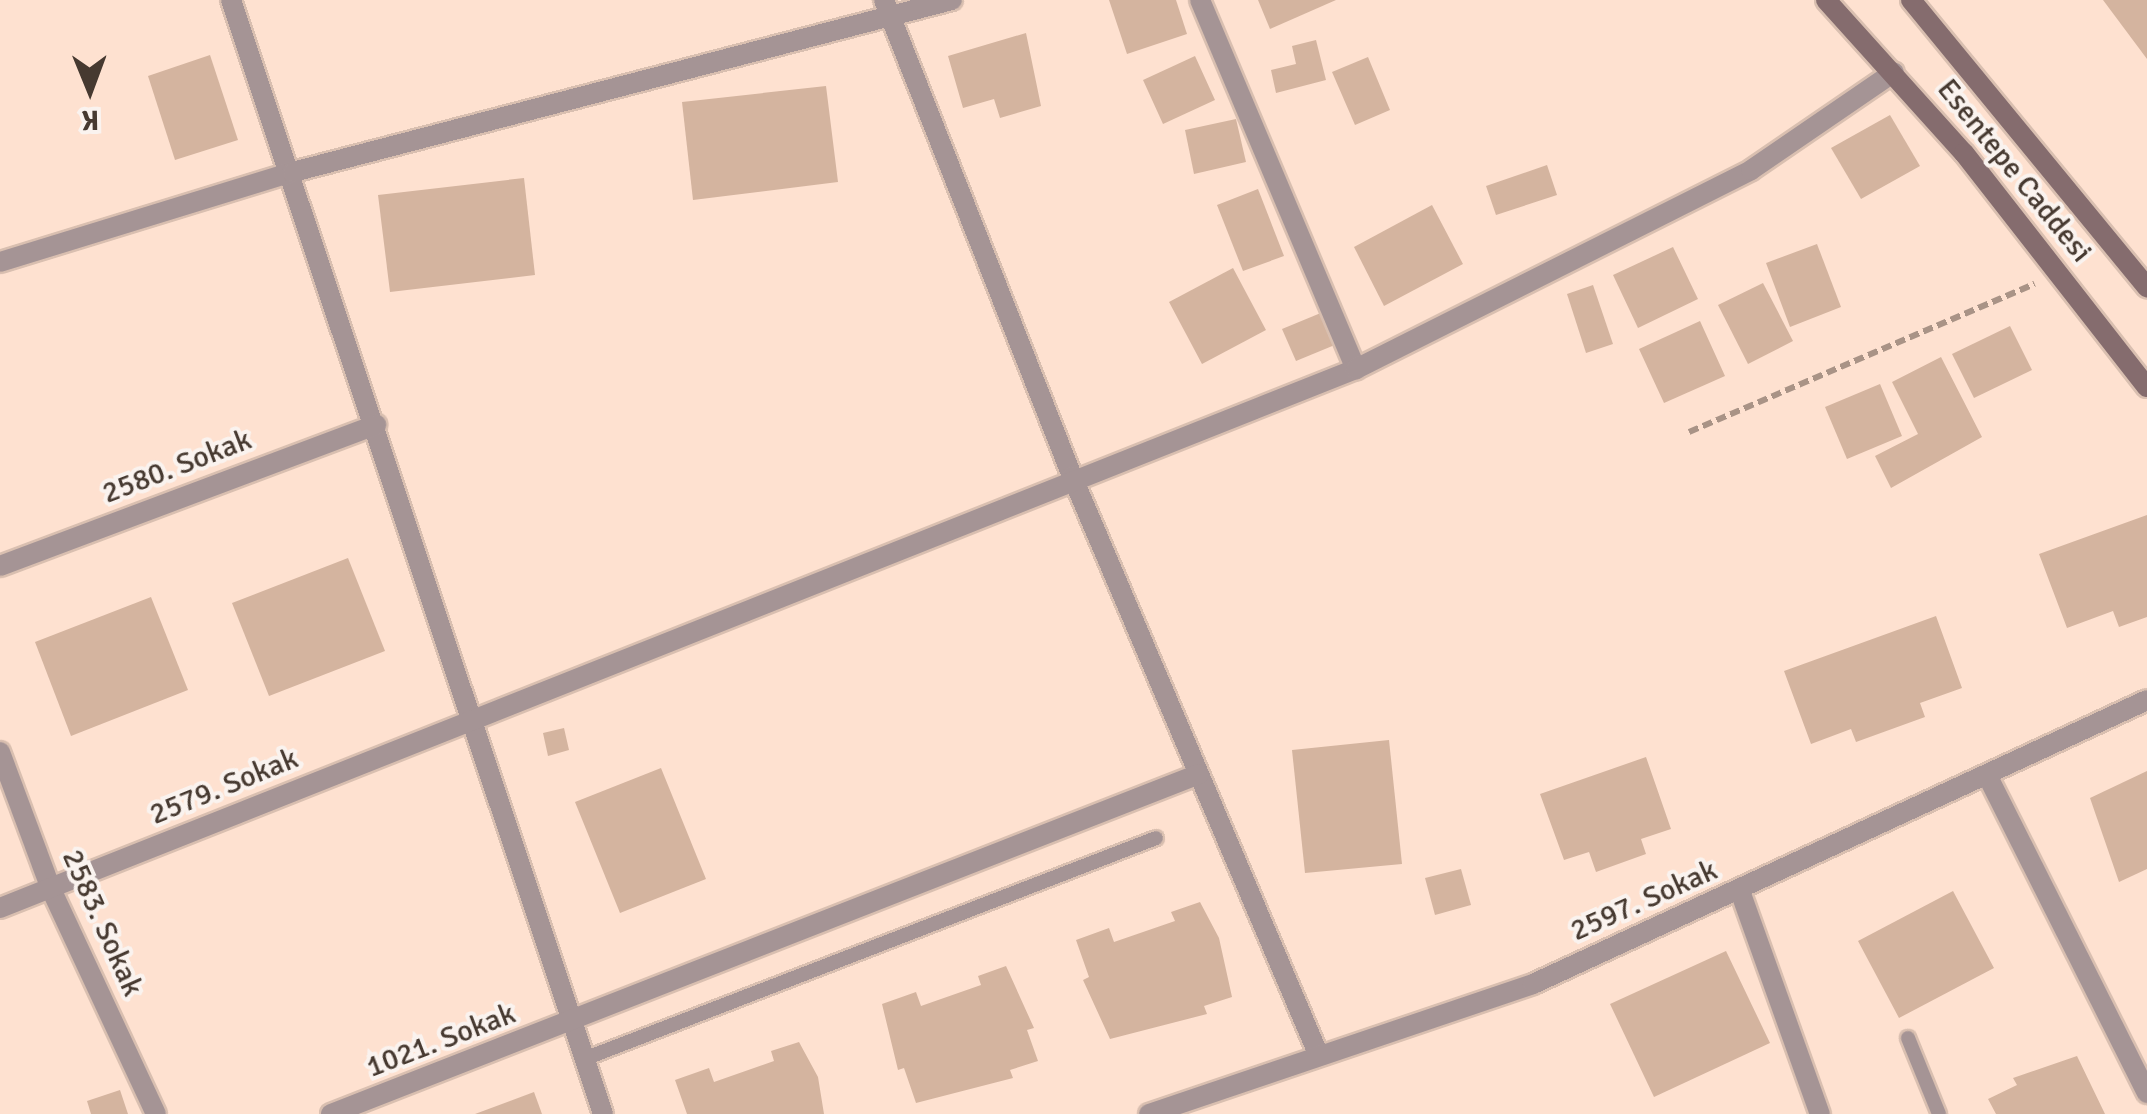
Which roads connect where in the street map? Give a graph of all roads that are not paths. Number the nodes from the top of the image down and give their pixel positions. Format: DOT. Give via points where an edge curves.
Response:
graph roads {
  1 [pos="231,0"];
  2 [pos="884,0"];
  3 [pos="952,0"];
  4 [pos="1200,0"];
  5 [pos="1826,0"];
  6 [pos="1911,0"];
  7 [pos="893,20"];
  8 [pos="1894,72"];
  9 [pos="293,172"];
  10 [pos="0,262"];
  11 [pos="2147,287"];
  12 [pos="1356,369"];
  13 [pos="2147,388"];
  14 [pos="376,425"];
  15 [pos="1072,476"];
  16 [pos="0,566"];
  17 [pos="2147,700"];
  18 [pos="469,717"];
  19 [pos="0,752"];
  20 [pos="1199,774"];
  21 [pos="1987,775"];
  22 [pos="1156,838"];
  23 [pos="51,888"];
  24 [pos="1740,890"];
  25 [pos="0,908"];
  26 [pos="572,1023"];
  27 [pos="1908,1038"];
  28 [pos="1319,1056"];
  29 [pos="584,1059"];
  30 [pos="2147,1092"];
  31 [pos="1175,1110"];
  32 [pos="156,1114"];
  33 [pos="331,1114"];
  34 [pos="603,1114"];
  35 [pos="1148,1114"];
  36 [pos="1820,1114"];
  37 [pos="1938,1114"];
  1 -- 9 [label="street"];
  2 -- 7 [label="street"];
  3 -- 7 [label="street"];
  4 -- 12 [label="street"];
  5 -- 8 [label="main road, Esentepe Caddesi"];
  6 -- 11 [label="main road, Esentepe Caddesi"];
  7 -- 9 [label="street"];
  7 -- 15 [label="street"];
  8 -- 12 [label="street, 2579. Sokak" via="1751,170"];
  8 -- 13 [label="main road, Esentepe Caddesi"];
  9 -- 10 [label="street"];
  9 -- 14 [label="street"];
  12 -- 15 [label="street, 2579. Sokak"];
  14 -- 16 [label="street, 2580. Sokak"];
  14 -- 18 [label="street"];
  15 -- 18 [label="street, 2579. Sokak"];
  15 -- 20 [label="street"];
  17 -- 21 [label="street, 2597. Sokak"];
  18 -- 23 [label="street, 2579. Sokak"];
  18 -- 26 [label="street"];
  19 -- 23 [label="street, 2583. Sokak"];
  20 -- 26 [label="street, 1021. Sokak"];
  20 -- 28 [label="street"];
  21 -- 24 [label="street, 2597. Sokak"];
  21 -- 30 [label="street"];
  22 -- 29 [label="lane"];
  23 -- 25 [label="street, 2579. Sokak"];
  23 -- 32 [label="street, 2583. Sokak"];
  24 -- 28 [label="street, 2597. Sokak" via="1533,984"];
  24 -- 36 [label="street"];
  26 -- 29 [label="street"];
  26 -- 33 [label="street, 1021. Sokak"];
  27 -- 37 [label="lane"];
  28 -- 31 [label="street, 2597. Sokak"];
  29 -- 34 [label="street"];
  31 -- 35 [label="street, 2597. Sokak"];
}
